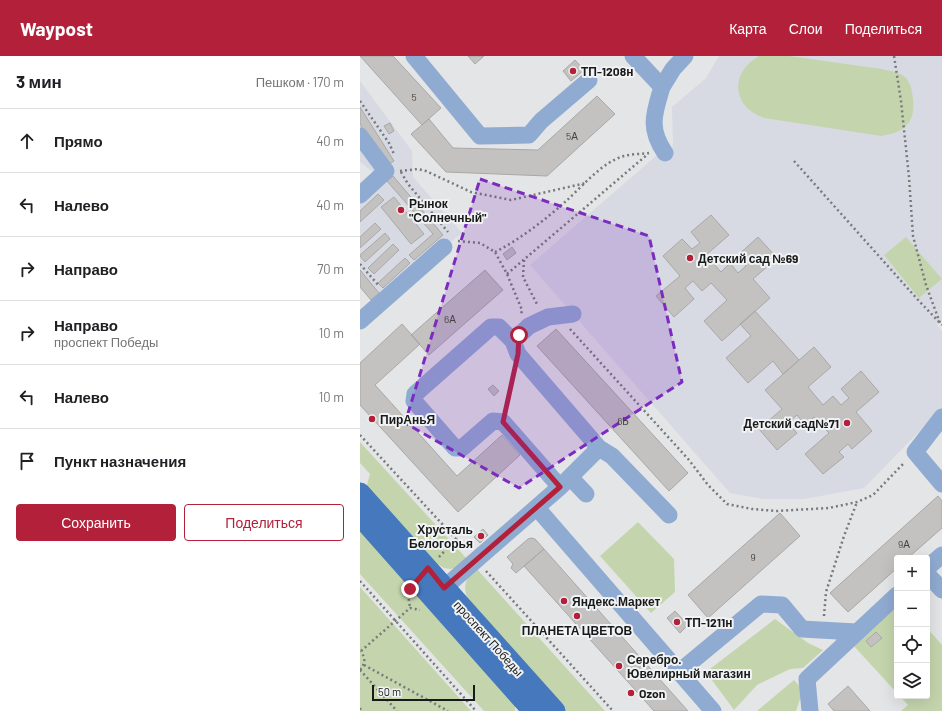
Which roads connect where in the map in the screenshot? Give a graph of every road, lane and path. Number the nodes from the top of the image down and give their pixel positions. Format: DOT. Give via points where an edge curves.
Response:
graph roads {
  1 [pos="414,56"];
  2 [pos="633,56"];
  3 [pos="685,56"];
  4 [pos="894,56"];
  5 [pos="589,80"];
  6 [pos="662,87"];
  7 [pos="360,101"];
  8 [pos="360,136"];
  9 [pos="658,150"];
  10 [pos="794,161"];
  11 [pos="395,166"];
  12 [pos="586,183"];
  13 [pos="360,195"];
  14 [pos="449,241"];
  15 [pos="495,252"];
  16 [pos="524,260"];
  17 [pos="360,264"];
  18 [pos="507,274"];
  19 [pos="388,297"];
  20 [pos="573,314"];
  21 [pos="548,317"];
  22 [pos="360,321"];
  23 [pos="941,324"];
  24 [pos="517,343"];
  25 [pos="942,417"];
  26 [pos="503,422"];
  27 [pos="360,435"];
  28 [pos="599,448"];
  29 [pos="909,450"];
  30 [pos="565,482"];
  31 [pos="942,484"];
  32 [pos="360,493"];
  33 [pos="586,494"];
  34 [pos="858,502"];
  35 [pos="537,508"];
  36 [pos="669,515"];
  37 [pos="360,516"];
  38 [pos="456,540"];
  39 [pos="942,555"];
  40 [pos="476,561"];
  41 [pos="930,565"];
  42 [pos="428,568"];
  43 [pos="930,577"];
  44 [pos="360,581"];
  45 [pos="444,588"];
  46 [pos="942,590"];
  47 [pos="894,598"];
  48 [pos="422,609"];
  49 [pos="396,620"];
  50 [pos="823,630"];
  51 [pos="856,632"];
  52 [pos="361,651"];
  53 [pos="364,665"];
  54 [pos="360,670"];
  55 [pos="679,672"];
  56 [pos="360,708"];
  57 [pos="361,711"];
  58 [pos="397,711"];
  59 [pos="448,711"];
  60 [pos="476,711"];
  61 [pos="532,711"];
  62 [pos="555,711"];
  63 [pos="613,711"];
  64 [pos="714,711"];
  65 [pos="810,711"];
  1 -- 5 [label="lane" via="480,136 529,135 541,121"];
  2 -- 6 [label="lane"];
  3 -- 6 [label="lane"];
  4 -- 23 [label="path" via="901,101 913,236 926,285"];
  6 -- 9 [label="lane" via="654,114"];
  7 -- 11 [label="path" via="389,143"];
  8 -- 11 [label="lane"];
  9 -- 12 [label="path" via="624,156 613,161"];
  9 -- 16 [label="path"];
  10 -- 23 [label="path"];
  11 -- 12 [label="path" via="426,171 471,192 511,200"];
  11 -- 13 [label="lane"];
  11 -- 14 [label="path"];
  12 -- 15 [label="path" via="521,237"];
  14 -- 15 [label="path" via="480,243"];
  14 -- 19 [label="lane"];
  15 -- 18 [label="path"];
  16 -- 18 [label="path"];
  16 -- 21 [label="path" via="523,277 536,304"];
  17 -- 19 [label="path"];
  18 -- 24 [label="path" via="522,310"];
  19 -- 22 [label="lane"];
  20 -- 21 [label="lane"];
  21 -- 24 [label="lane" via="529,326"];
  21 -- 34 [label="path" via="552,321 563,323 578,337 727,504 752,510 776,511 829,508"];
  24 -- 26 [label="path"];
  24 -- 26 [label="lane" via="498,327 491,327 415,394 414,401 455,448 462,448 494,422"];
  24 -- 28 [label="lane"];
  25 -- 29 [label="lane"];
  26 -- 30 [label="lane"];
  27 -- 38 [label="path"];
  28 -- 30 [label="lane"];
  28 -- 36 [label="lane" via="612,456"];
  29 -- 31 [label="lane"];
  29 -- 34 [label="path" via="873,496"];
  30 -- 33 [label="lane"];
  30 -- 35 [label="lane"];
  32 -- 42 [label="main road, проспект Победы"];
  34 -- 50 [label="path" via="826,592"];
  35 -- 40 [label="lane"];
  35 -- 55 [label="lane"];
  37 -- 61 [label="main road, проспект Победы"];
  38 -- 40 [label="path"];
  38 -- 42 [label="path"];
  39 -- 41 [label="lane"];
  40 -- 45 [label="lane"];
  40 -- 63 [label="path"];
  42 -- 45 [label="main road, проспект Победы"];
  43 -- 46 [label="lane"];
  44 -- 49 [label="path"];
  45 -- 62 [label="main road, проспект Победы"];
  47 -- 51 [label="lane"];
  48 -- 49 [label="path" via="410,608"];
  49 -- 52 [label="path"];
  49 -- 60 [label="path"];
  50 -- 51 [label="lane"];
  50 -- 55 [label="lane" via="802,629 782,605 761,604"];
  51 -- 65 [label="lane" via="807,678"];
  52 -- 53 [label="path"];
  53 -- 54 [label="path"];
  53 -- 59 [label="path"];
  54 -- 58 [label="path"];
  55 -- 64 [label="lane"];
  56 -- 57 [label="path"];
}
